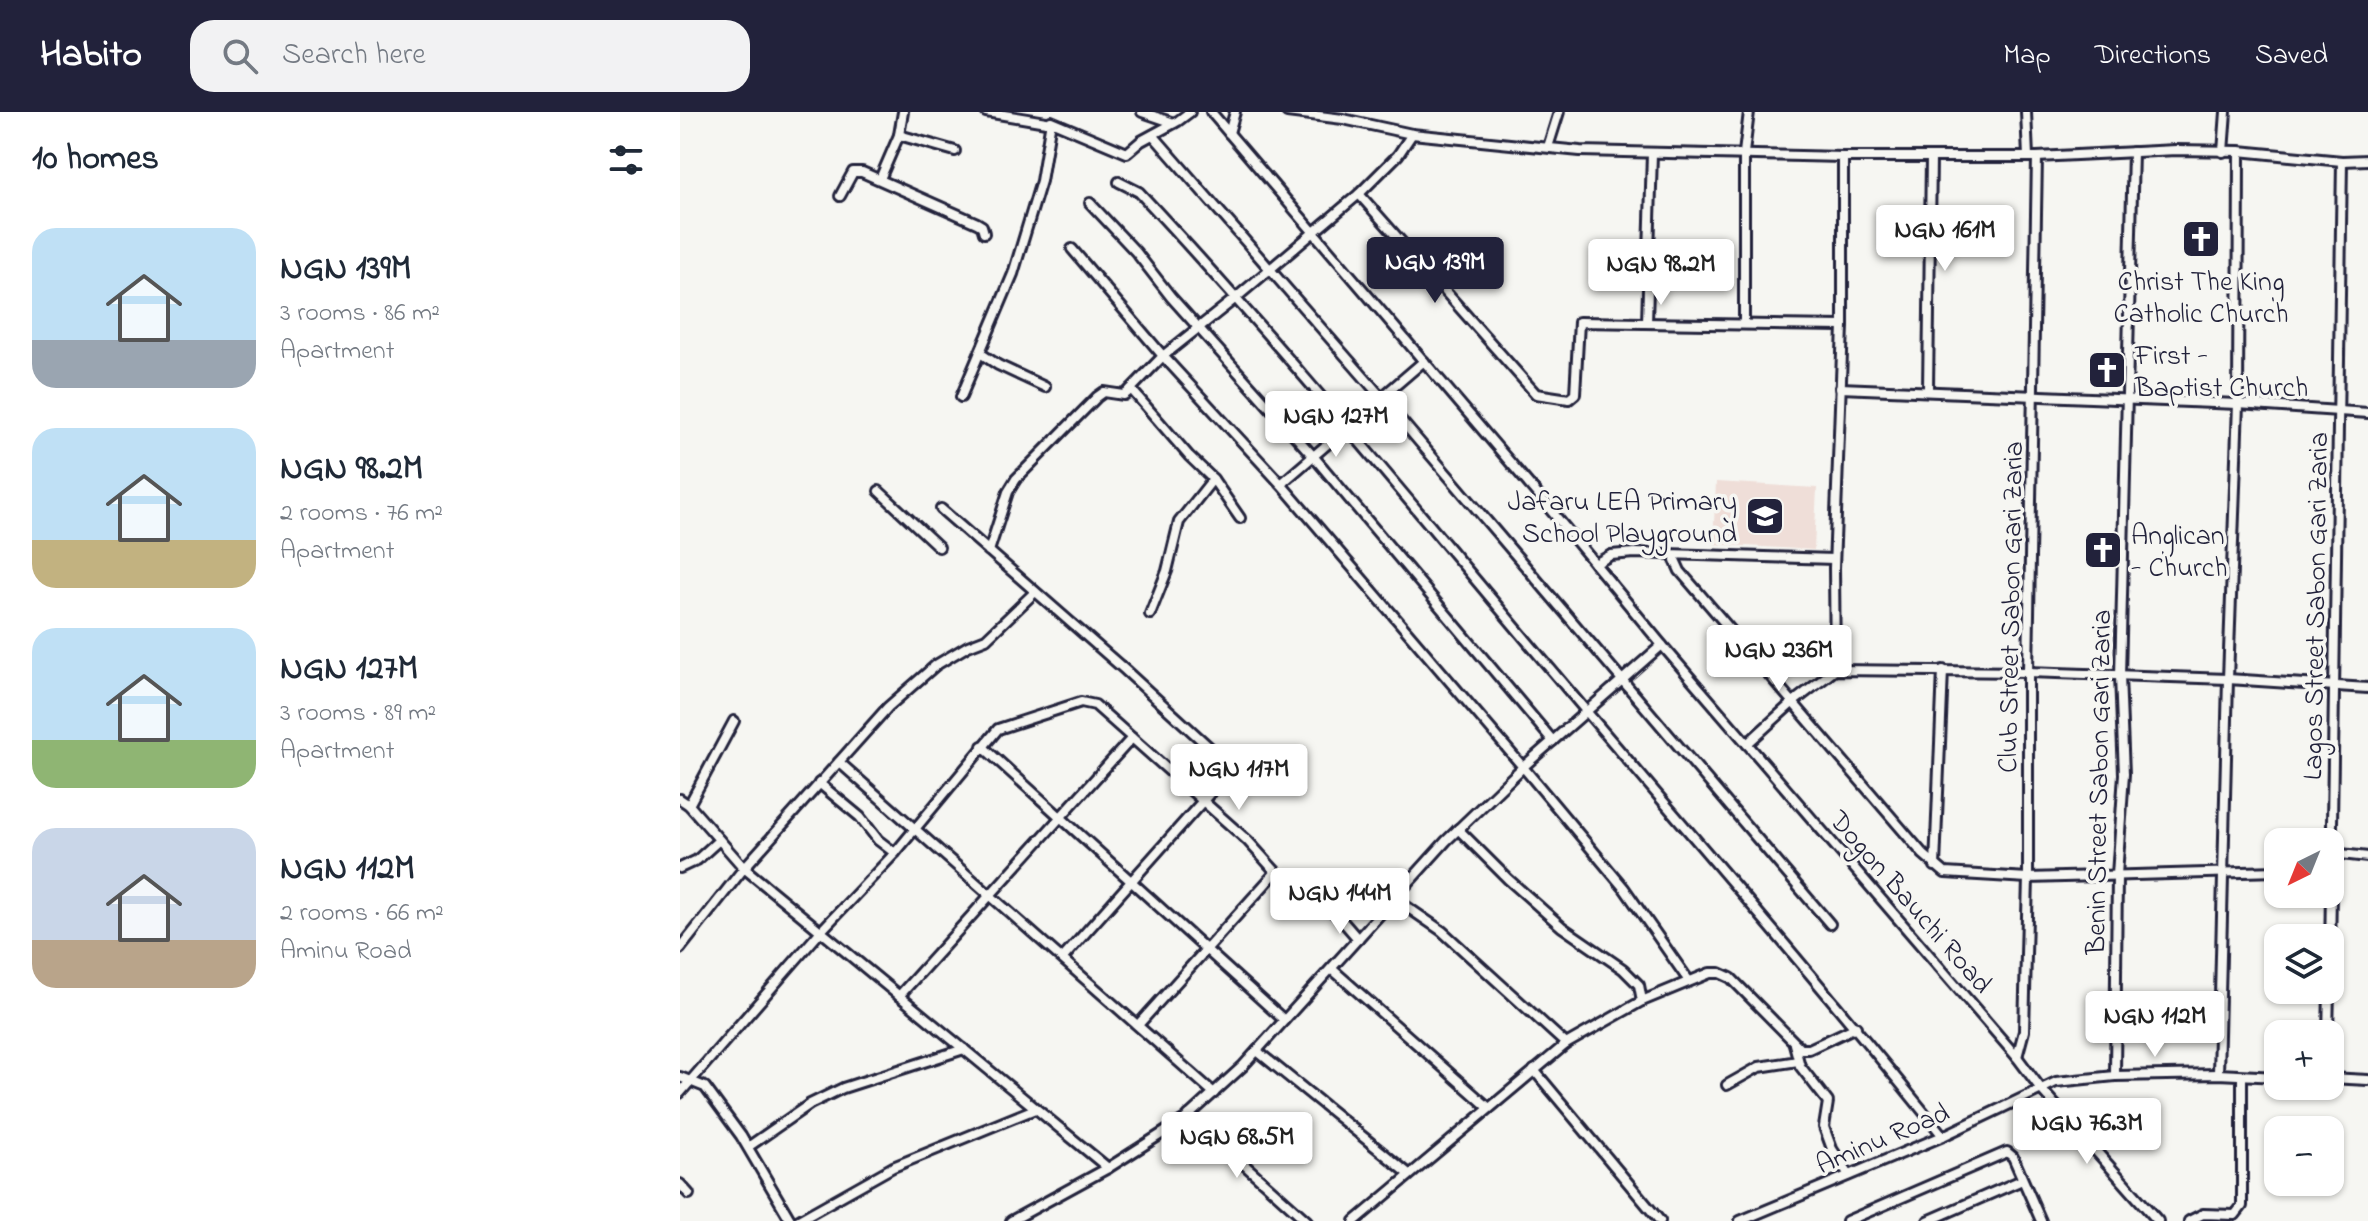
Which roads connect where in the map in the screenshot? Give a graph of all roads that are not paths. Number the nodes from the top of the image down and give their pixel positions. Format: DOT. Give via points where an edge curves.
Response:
graph roads {
  1 [pos="903,112"];
  2 [pos="986,112"];
  3 [pos="1056,112"];
  4 [pos="1142,112"];
  5 [pos="1190,112"];
  6 [pos="1211,112"];
  7 [pos="1235,112"];
  8 [pos="1287,112"];
  9 [pos="1559,112"];
  10 [pos="1749,112"];
  11 [pos="2026,112"];
  12 [pos="2226,112"];
  13 [pos="1343,116"];
  14 [pos="1053,123"];
  15 [pos="1174,123"];
  16 [pos="1229,133"];
  17 [pos="1412,134"];
  18 [pos="899,135"];
  19 [pos="1153,135"];
  20 [pos="1548,147"];
  21 [pos="955,151"];
  22 [pos="2239,151"];
  23 [pos="2133,152"];
  24 [pos="2223,152"];
  25 [pos="1652,153"];
  26 [pos="1744,153"];
  27 [pos="1843,157"];
  28 [pos="1931,157"];
  29 [pos="2032,157"];
  30 [pos="2368,160"];
  31 [pos="2342,161"];
  32 [pos="880,179"];
  33 [pos="1119,182"];
  34 [pos="1359,194"];
  35 [pos="840,196"];
  36 [pos="1090,203"];
  37 [pos="1315,232"];
  38 [pos="984,233"];
  39 [pos="1072,249"];
  40 [pos="1270,270"];
  41 [pos="1237,297"];
  42 [pos="1647,323"];
  43 [pos="1744,323"];
  44 [pos="1843,326"];
  45 [pos="1200,328"];
  46 [pos="980,353"];
  47 [pos="1163,356"];
  48 [pos="1424,361"];
  49 [pos="1045,387"];
  50 [pos="1840,388"];
  51 [pos="1131,389"];
  52 [pos="1928,389"];
  53 [pos="2034,395"];
  54 [pos="961,397"];
  55 [pos="1382,398"];
  56 [pos="2129,399"];
  57 [pos="2238,404"];
  58 [pos="2340,412"];
  59 [pos="2368,413"];
  60 [pos="1348,428"];
  61 [pos="1314,457"];
  62 [pos="1213,479"];
  63 [pos="1281,484"];
  64 [pos="879,491"];
  65 [pos="941,509"];
  66 [pos="1240,518"];
  67 [pos="939,547"];
  68 [pos="989,551"];
  69 [pos="1676,555"];
  70 [pos="1834,559"];
  71 [pos="1595,564"];
  72 [pos="1035,592"];
  73 [pos="1150,614"];
  74 [pos="1662,645"];
  75 [pos="1835,670"];
  76 [pos="1943,670"];
  77 [pos="2028,672"];
  78 [pos="2120,676"];
  79 [pos="2228,679"];
  80 [pos="1623,680"];
  81 [pos="2335,687"];
  82 [pos="2368,688"];
  83 [pos="1792,703"];
  84 [pos="1586,712"];
  85 [pos="734,721"];
  86 [pos="1132,738"];
  87 [pos="1553,741"];
  88 [pos="1747,744"];
  89 [pos="982,746"];
  90 [pos="839,762"];
  91 [pos="1523,767"];
  92 [pos="819,783"];
  93 [pos="680,799"];
  94 [pos="1203,801"];
  95 [pos="689,805"];
  96 [pos="1060,817"];
  97 [pos="2332,828"];
  98 [pos="915,829"];
  99 [pos="1458,829"];
  100 [pos="719,840"];
  101 [pos="895,853"];
  102 [pos="2344,854"];
  103 [pos="2368,857"];
  104 [pos="1935,866"];
  105 [pos="680,868"];
  106 [pos="744,868"];
  107 [pos="2224,870"];
  108 [pos="2264,871"];
  109 [pos="1276,872"];
  110 [pos="2117,875"];
  111 [pos="2028,878"];
  112 [pos="1131,881"];
  113 [pos="992,896"];
  114 [pos="1394,898"];
  115 [pos="1830,924"];
  116 [pos="821,931"];
  117 [pos="1358,939"];
  118 [pos="1207,948"];
  119 [pos="680,949"];
  120 [pos="1063,958"];
  121 [pos="1332,969"];
  122 [pos="1689,981"];
  123 [pos="899,996"];
  124 [pos="1642,1001"];
  125 [pos="1284,1020"];
  126 [pos="1138,1025"];
  127 [pos="1856,1027"];
  128 [pos="1566,1044"];
  129 [pos="1794,1044"];
  130 [pos="964,1049"];
  131 [pos="1257,1051"];
  132 [pos="2017,1057"];
  133 [pos="1798,1061"];
  134 [pos="1534,1070"];
  135 [pos="2218,1074"];
  136 [pos="2115,1076"];
  137 [pos="680,1077"];
  138 [pos="2242,1077"];
  139 [pos="2264,1077"];
  140 [pos="2344,1079"];
  141 [pos="2368,1080"];
  142 [pos="689,1082"];
  143 [pos="1727,1085"];
  144 [pos="2041,1089"];
  145 [pos="680,1093"];
  146 [pos="1214,1093"];
  147 [pos="1488,1107"];
  148 [pos="1035,1109"];
  149 [pos="1189,1115"];
  150 [pos="1943,1136"];
  151 [pos="748,1147"];
  152 [pos="1108,1168"];
  153 [pos="1409,1174"];
  154 [pos="1849,1175"];
  155 [pos="2022,1180"];
  156 [pos="680,1184"];
  157 [pos="689,1194"];
  158 [pos="791,1221"];
  159 [pos="797,1221"];
  160 [pos="1011,1221"];
  161 [pos="1307,1221"];
  162 [pos="1355,1221"];
  163 [pos="1660,1221"];
  164 [pos="1740,1221"];
  165 [pos="1847,1221"];
  166 [pos="1928,1221"];
  167 [pos="2041,1221"];
  168 [pos="2158,1221"];
  169 [pos="2189,1221"];
  1 -- 18 [label="street"];
  2 -- 14 [label="street"];
  3 -- 14 [label="street"];
  4 -- 15 [label="street"];
  5 -- 15 [label="street"];
  6 -- 16 [label="street, Dogon Bauchi Road"];
  7 -- 16 [label="street"];
  8 -- 13 [label="street"];
  9 -- 20 [label="street"];
  10 -- 26 [label="street"];
  11 -- 29 [label="street, Club Street Sabon Gari Zaria"];
  12 -- 24 [label="street"];
  13 -- 17 [label="street"];
  14 -- 19 [label="street" via="1127,153"];
  14 -- 46 [label="street" via="1022,248"];
  15 -- 19 [label="street"];
  16 -- 37 [label="street, Dogon Bauchi Road"];
  17 -- 20 [label="street"];
  17 -- 34 [label="street"];
  18 -- 21 [label="street"];
  18 -- 32 [label="street"];
  19 -- 40 [label="street"];
  20 -- 25 [label="street"];
  22 -- 24 [label="street"];
  22 -- 31 [label="street"];
  22 -- 57 [label="street"];
  23 -- 24 [label="street"];
  23 -- 29 [label="street"];
  23 -- 56 [label="street, Benin Street Sabon Gari Zaria"];
  25 -- 26 [label="street"];
  25 -- 42 [label="street"];
  26 -- 27 [label="street"];
  26 -- 43 [label="street"];
  27 -- 28 [label="street"];
  27 -- 44 [label="street"];
  28 -- 29 [label="street"];
  28 -- 52 [label="street"];
  29 -- 53 [label="street, Club Street Sabon Gari Zaria"];
  30 -- 31 [label="street"];
  31 -- 58 [label="street, Lagos Street Sabon Gari Zaria"];
  32 -- 35 [label="street" via="855,170"];
  32 -- 38 [label="street" via="977,223"];
  33 -- 41 [label="street" via="1139,192"];
  34 -- 37 [label="street"];
  34 -- 42 [label="street" via="1541,397 1569,399 1575,394 1579,322"];
  36 -- 45 [label="street"];
  37 -- 40 [label="street"];
  37 -- 48 [label="street, Dogon Bauchi Road"];
  39 -- 47 [label="street"];
  40 -- 41 [label="street"];
  40 -- 55 [label="street"];
  41 -- 45 [label="street"];
  41 -- 60 [label="street"];
  42 -- 43 [label="street"];
  43 -- 44 [label="street"];
  44 -- 50 [label="street"];
  45 -- 47 [label="street"];
  45 -- 61 [label="street"];
  46 -- 49 [label="street"];
  46 -- 54 [label="street"];
  47 -- 51 [label="street"];
  47 -- 63 [label="street"];
  48 -- 55 [label="street"];
  48 -- 71 [label="street, Dogon Bauchi Road"];
  50 -- 52 [label="street"];
  50 -- 70 [label="street"];
  51 -- 62 [label="street"];
  51 -- 68 [label="street" via="1124,395 1110,391 1097,397 1025,468 1008,492"];
  52 -- 53 [label="street"];
  53 -- 56 [label="street"];
  53 -- 77 [label="street, Club Street Sabon Gari Zaria"];
  55 -- 60 [label="street"];
  55 -- 80 [label="street"];
  56 -- 57 [label="street"];
  56 -- 78 [label="street, Benin Street Sabon Gari Zaria"];
  57 -- 58 [label="street"];
  57 -- 79 [label="street"];
  58 -- 59 [label="street"];
  58 -- 81 [label="street, Lagos Street Sabon Gari Zaria"];
  60 -- 61 [label="street"];
  60 -- 84 [label="street"];
  61 -- 63 [label="street"];
  61 -- 87 [label="street"];
  62 -- 66 [label="street"];
  62 -- 73 [label="street" via="1179,522"];
  63 -- 91 [label="street"];
  64 -- 67 [label="street"];
  65 -- 68 [label="street"];
  68 -- 72 [label="street"];
  69 -- 70 [label="street"];
  69 -- 71 [label="street" via="1611,555"];
  69 -- 83 [label="street" via="1680,571"];
  70 -- 75 [label="street"];
  71 -- 74 [label="street, Dogon Bauchi Road"];
  72 -- 90 [label="street" via="986,639 952,654 917,680"];
  72 -- 94 [label="street" via="1234,768"];
  74 -- 80 [label="street"];
  74 -- 88 [label="street, Dogon Bauchi Road"];
  75 -- 76 [label="street"];
  75 -- 83 [label="street"];
  76 -- 77 [label="street"];
  76 -- 104 [label="street"];
  77 -- 78 [label="street"];
  77 -- 111 [label="street, Club Street Sabon Gari Zaria"];
  78 -- 79 [label="street"];
  78 -- 110 [label="street, Benin Street Sabon Gari Zaria" via="2124,774"];
  79 -- 81 [label="street"];
  79 -- 107 [label="street"];
  80 -- 84 [label="street"];
  80 -- 115 [label="street"];
  81 -- 82 [label="street"];
  81 -- 97 [label="street, Lagos Street Sabon Gari Zaria"];
  83 -- 88 [label="street"];
  83 -- 104 [label="street"];
  84 -- 87 [label="street"];
  84 -- 127 [label="street"];
  85 -- 95 [label="street"];
  86 -- 89 [label="street" via="1095,705 1081,702 1001,726"];
  86 -- 94 [label="street"];
  86 -- 96 [label="street"];
  87 -- 91 [label="street"];
  88 -- 132 [label="street, Dogon Bauchi Road"];
  89 -- 96 [label="street"];
  89 -- 98 [label="street"];
  90 -- 92 [label="street"];
  90 -- 98 [label="street"];
  91 -- 99 [label="street"];
  91 -- 122 [label="street" via="1624,888"];
  92 -- 101 [label="street"];
  92 -- 106 [label="street"];
  93 -- 95 [label="street"];
  94 -- 109 [label="street"];
  94 -- 112 [label="street"];
  95 -- 100 [label="street"];
  96 -- 112 [label="street"];
  96 -- 113 [label="street"];
  98 -- 101 [label="street"];
  98 -- 113 [label="street"];
  99 -- 114 [label="street"];
  99 -- 124 [label="street" via="1562,927 1623,969 1639,985"];
  100 -- 105 [label="street"];
  100 -- 106 [label="street"];
  101 -- 116 [label="street"];
  102 -- 103 [label="street"];
  104 -- 111 [label="street" via="1945,873"];
  106 -- 116 [label="street"];
  106 -- 119 [label="street"];
  107 -- 108 [label="street"];
  107 -- 110 [label="street"];
  107 -- 135 [label="street"];
  109 -- 117 [label="street" via="1312,893"];
  109 -- 118 [label="street"];
  110 -- 111 [label="street"];
  110 -- 136 [label="street, Benin Street Sabon Gari Zaria"];
  111 -- 132 [label="street, Club Street Sabon Gari Zaria" via="2024,1031"];
  112 -- 118 [label="street"];
  112 -- 120 [label="street"];
  113 -- 120 [label="street"];
  113 -- 123 [label="street"];
  114 -- 117 [label="street"];
  114 -- 128 [label="street" via="1442,931"];
  116 -- 123 [label="street"];
  116 -- 142 [label="street"];
  117 -- 121 [label="street"];
  118 -- 125 [label="street"];
  118 -- 126 [label="street"];
  120 -- 126 [label="street"];
  121 -- 125 [label="street"];
  121 -- 147 [label="street"];
  122 -- 124 [label="street"];
  122 -- 129 [label="street" via="1710,973 1731,978"];
  123 -- 130 [label="street"];
  124 -- 128 [label="street"];
  125 -- 131 [label="street"];
  126 -- 146 [label="street"];
  127 -- 129 [label="street" via="1809,1049"];
  127 -- 150 [label="street"];
  128 -- 134 [label="street"];
  129 -- 133 [label="street"];
  130 -- 148 [label="street"];
  130 -- 151 [label="street" via="851,1084 810,1104"];
  131 -- 146 [label="street"];
  131 -- 153 [label="street"];
  132 -- 144 [label="street, Dogon Bauchi Road"];
  133 -- 143 [label="street" via="1759,1067"];
  133 -- 154 [label="street" via="1828,1102 1824,1127"];
  134 -- 147 [label="street"];
  134 -- 163 [label="street"];
  135 -- 136 [label="street, Aminu Road"];
  135 -- 138 [label="street, Aminu Road"];
  136 -- 144 [label="street, Aminu Road" via="2056,1082"];
  137 -- 142 [label="street"];
  138 -- 139 [label="street, Aminu Road"];
  138 -- 169 [label="street" via="2242,1206 2235,1215 2198,1215"];
  140 -- 141 [label="street"];
  142 -- 145 [label="street"];
  142 -- 151 [label="street" via="705,1087"];
  144 -- 150 [label="street, Aminu Road"];
  144 -- 168 [label="street, Dogon Bauchi Road"];
  146 -- 149 [label="street"];
  147 -- 153 [label="street"];
  148 -- 152 [label="street"];
  148 -- 159 [label="street" via="893,1167"];
  149 -- 152 [label="street"];
  149 -- 161 [label="street"];
  150 -- 154 [label="street, Aminu Road"];
  151 -- 158 [label="street"];
  152 -- 160 [label="street"];
  153 -- 162 [label="street"];
  154 -- 164 [label="street, Aminu Road"];
  155 -- 165 [label="street" via="2013,1157 2004,1152"];
  155 -- 166 [label="street"];
  155 -- 167 [label="street"];
  156 -- 157 [label="street"];
}
